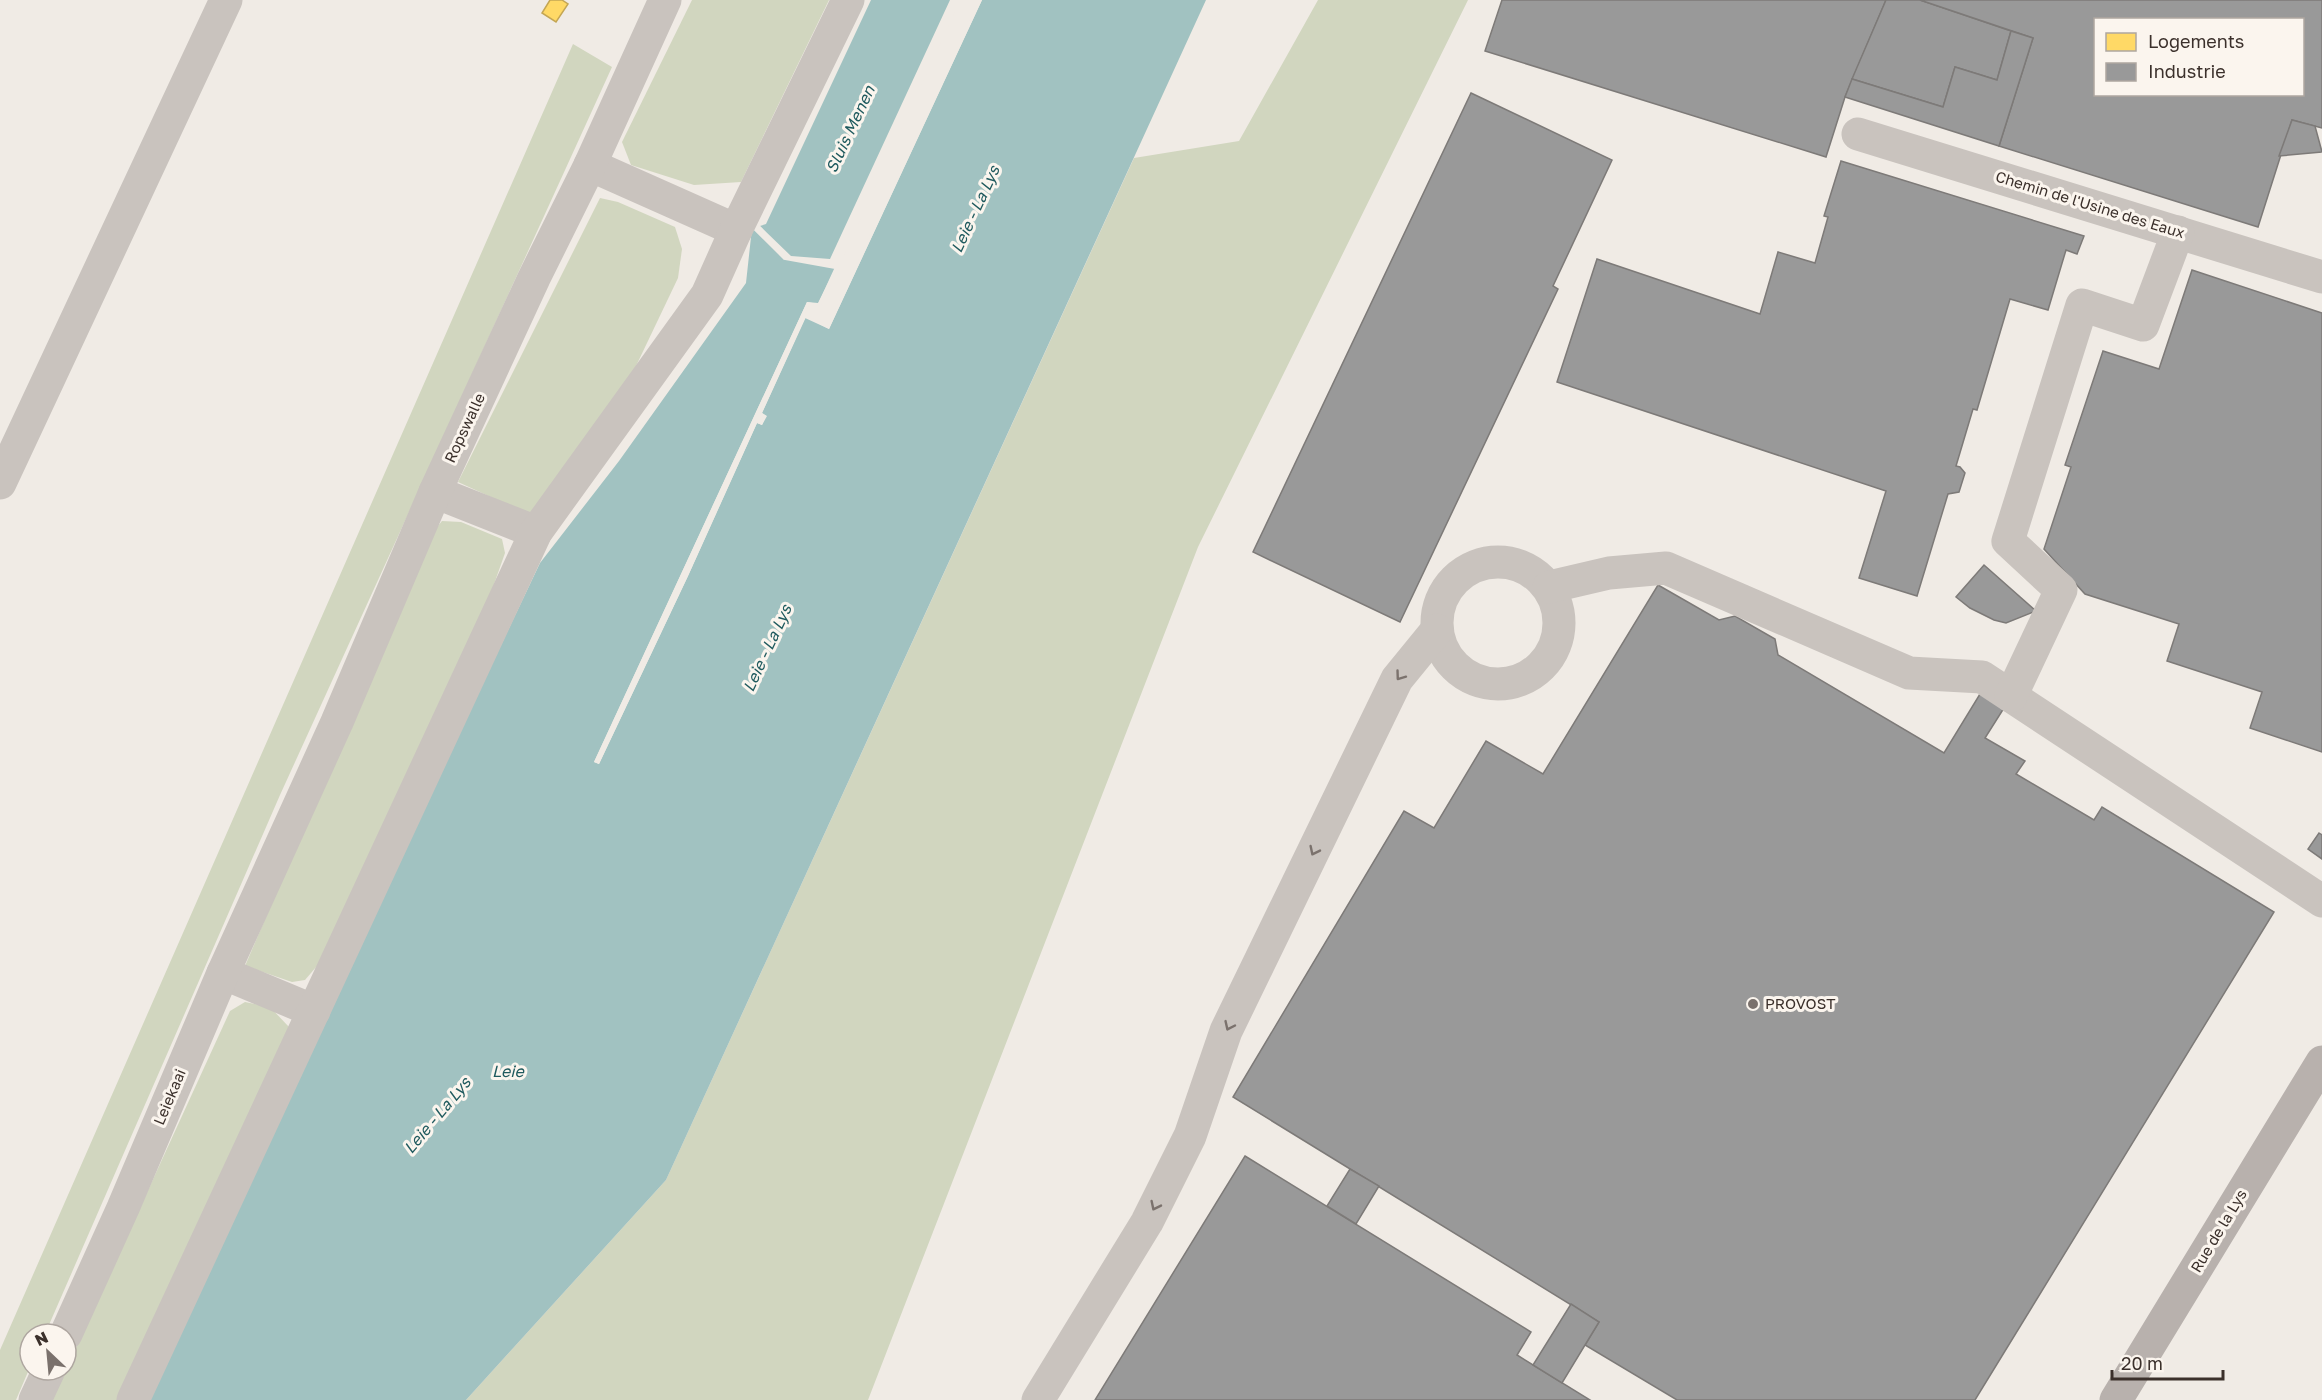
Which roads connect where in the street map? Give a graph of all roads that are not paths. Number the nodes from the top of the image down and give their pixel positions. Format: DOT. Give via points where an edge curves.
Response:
graph roads {
  1 [pos="226,0"];
  2 [pos="665,0"];
  3 [pos="848,0"];
  4 [pos="1858,134"];
  5 [pos="590,165"];
  6 [pos="736,230"];
  7 [pos="2178,232"];
  8 [pos="2322,277"];
  9 [pos="0,483"];
  10 [pos="435,492"];
  11 [pos="536,532"];
  12 [pos="1549,587"];
  13 [pos="1437,630"];
  14 [pos="2011,696"];
  15 [pos="274,860"];
  16 [pos="2322,901"];
  17 [pos="222,973"];
  18 [pos="314,1011"];
  19 [pos="2322,1062"];
  20 [pos="71,1322"];
  21 [pos="43,1382"];
  22 [pos="35,1400"];
  23 [pos="133,1400"];
  24 [pos="1038,1400"];
  25 [pos="2116,1400"];
  1 -- 9 [label="street"];
  2 -- 5 [label="street, Ropswalle"];
  3 -- 6 [label="street"];
  4 -- 7 [label="street, Chemin de l'Usine des Eaux"];
  5 -- 6 [label="street"];
  5 -- 10 [label="street, Ropswalle"];
  6 -- 11 [label="street" via="708,295"];
  7 -- 8 [label="street, Chemin de l'Usine des Eaux"];
  7 -- 14 [label="street" via="2143,325 2082,305 2008,541 2061,590"];
  10 -- 11 [label="street"];
  10 -- 15 [label="street, Ropswalle"];
  11 -- 18 [label="street"];
  12 -- 13 [label="street" via="1535,573 1516,564 1496,561 1476,566 1458,576 1445,591 1438,610"];
  12 -- 13 [label="street" via="1558,606 1556,646 1530,676 1511,683 1491,684 1471,678 1455,667 1443,650"];
  12 -- 14 [label="street" via="1609,573 1666,568 1909,674 1983,677"];
  13 -- 24 [label="street, one-way" via="1397,679 1226,1031 1190,1136 1147,1222"];
  14 -- 16 [label="street"];
  15 -- 17 [label="street, Leiekaai"];
  17 -- 18 [label="street"];
  17 -- 20 [label="street, Leiekaai"];
  18 -- 23 [label="street"];
  19 -- 25 [label="main road, Rue de la Lys"];
  21 -- 22 [label="street"];
}
